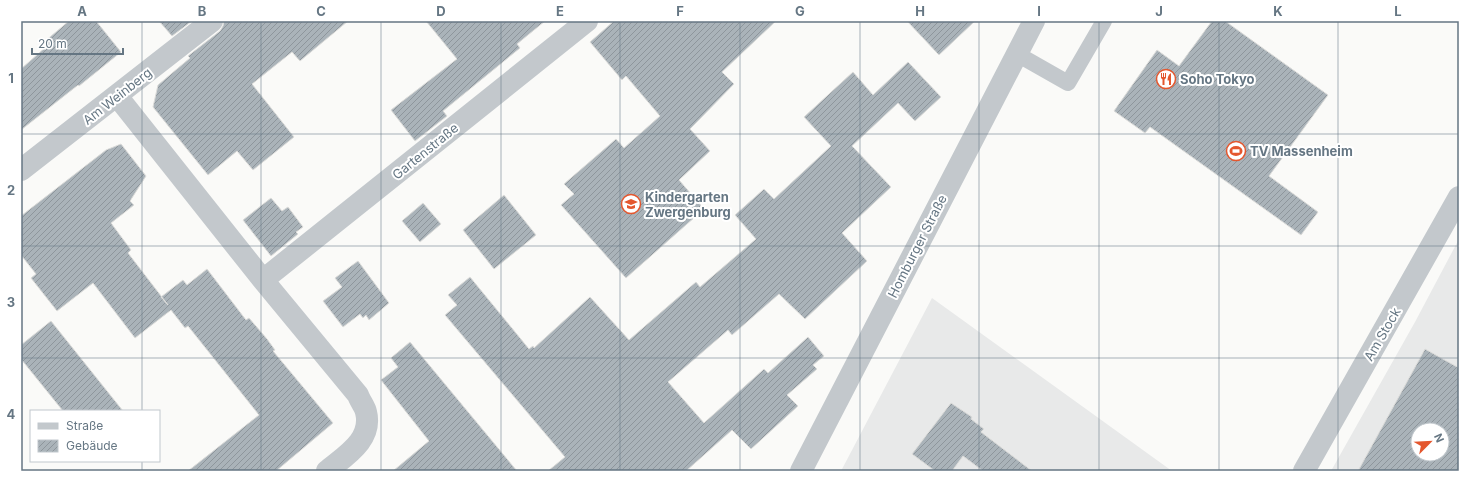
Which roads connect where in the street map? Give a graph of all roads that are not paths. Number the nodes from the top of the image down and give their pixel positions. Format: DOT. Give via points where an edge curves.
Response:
graph roads {
  1 [pos="212,21"];
  2 [pos="587,21"];
  3 [pos="1034,21"];
  4 [pos="1104,21"];
  5 [pos="1017,54"];
  6 [pos="117,96"];
  7 [pos="21,170"];
  8 [pos="1459,197"];
  9 [pos="264,280"];
  10 [pos="327,471"];
  11 [pos="801,471"];
  12 [pos="1304,471"];
  1 -- 6 [label="street, Am Weinberg"];
  2 -- 9 [label="street, Gartenstraße"];
  3 -- 5 [label="street, Homburger Straße"];
  4 -- 5 [label="lane" via="1068,84"];
  5 -- 11 [label="street, Homburger Straße"];
  6 -- 7 [label="street, Am Weinberg"];
  6 -- 9 [label="street"];
  8 -- 12 [label="street, Am Stock"];
  9 -- 10 [label="street" via="358,395 366,412 366,432 359,443"];
}
